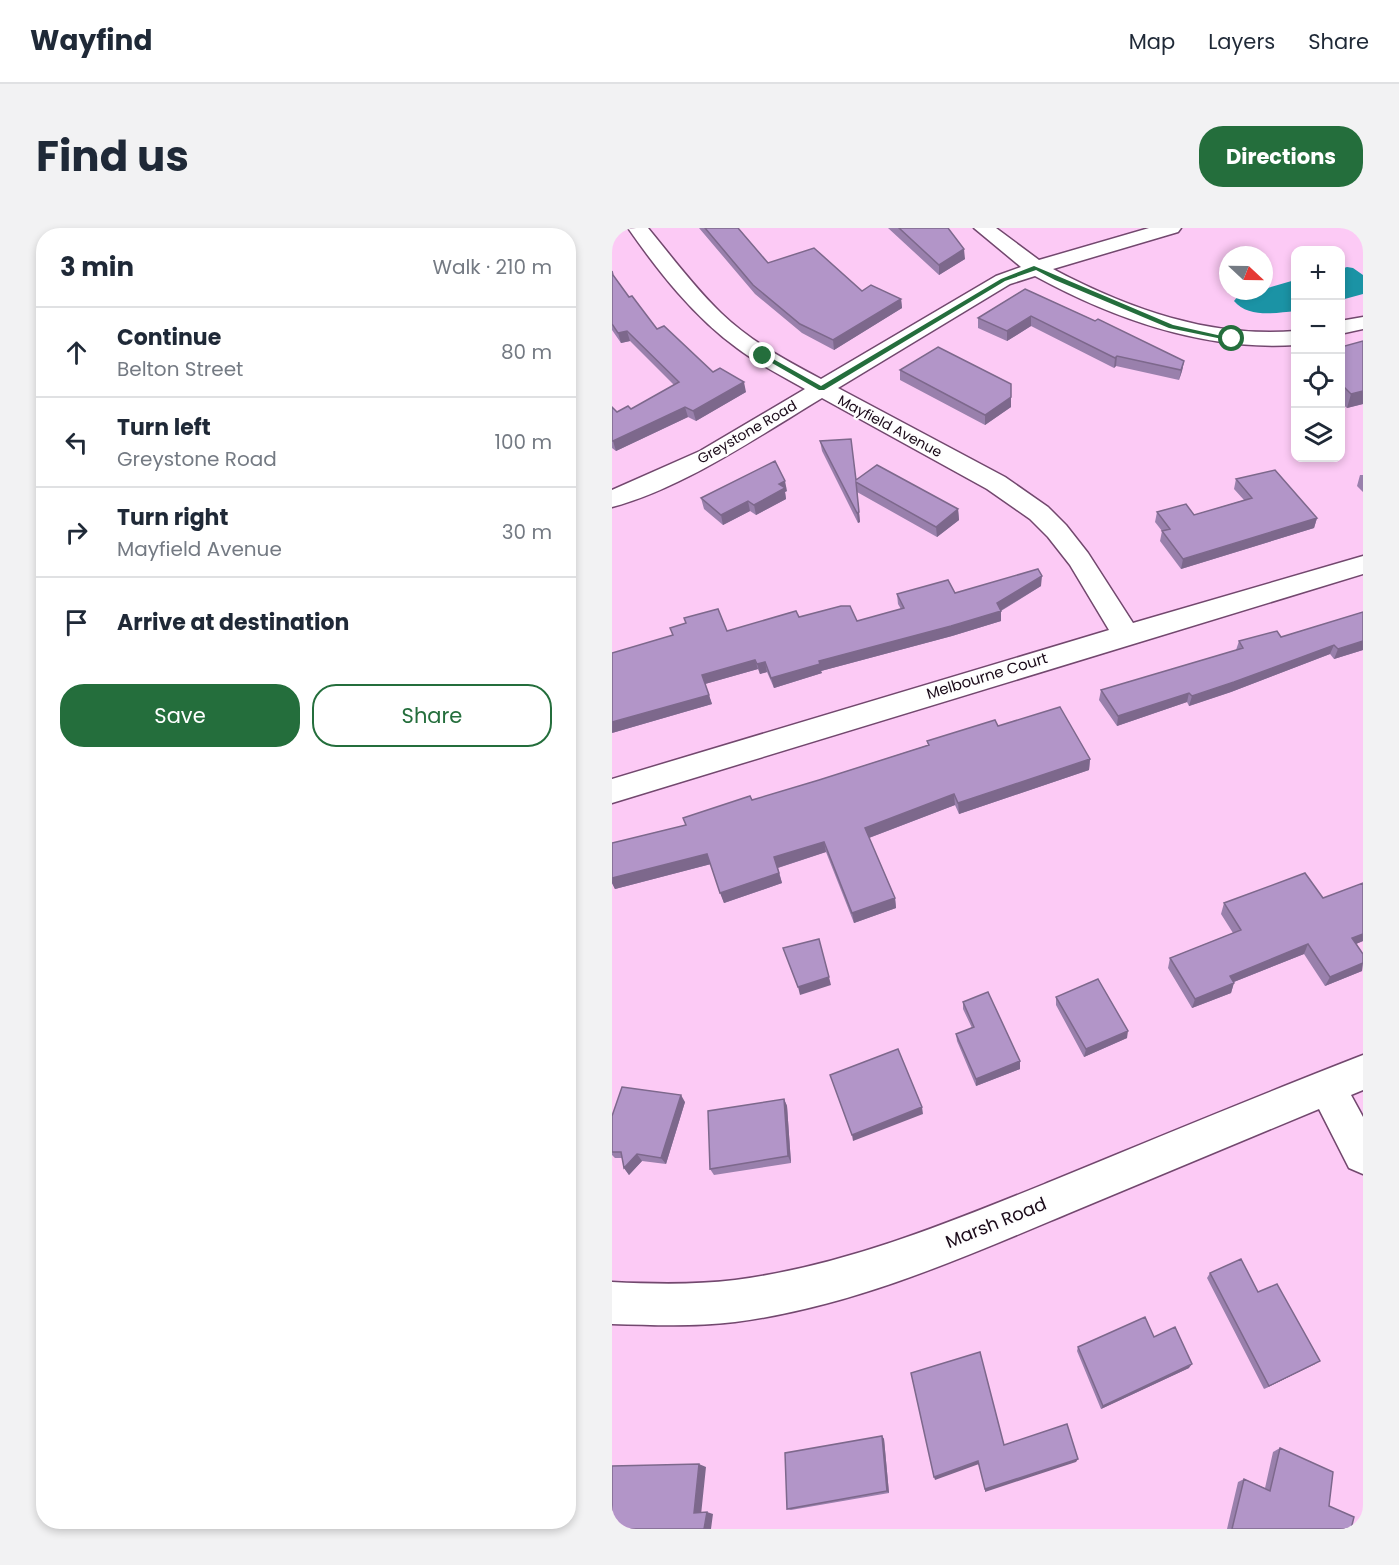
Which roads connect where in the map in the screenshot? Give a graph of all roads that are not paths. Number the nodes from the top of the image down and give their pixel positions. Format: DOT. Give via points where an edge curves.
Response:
graph roads {
  1 [pos="638,228"];
  2 [pos="984,228"];
  3 [pos="1171,228"];
  4 [pos="1036,268"];
  5 [pos="1363,323"];
  6 [pos="1345,327"];
  7 [pos="1291,338"];
  8 [pos="821,388"];
  9 [pos="612,499"];
  10 [pos="1363,565"];
  11 [pos="1126,635"];
  12 [pos="612,791"];
  13 [pos="1363,1072"];
  14 [pos="1327,1087"];
  15 [pos="1363,1155"];
  16 [pos="612,1303"];
  1 -- 8 [label="street, Mayfield Avenue" via="714,318 763,356"];
  2 -- 4 [label="street"];
  3 -- 4 [label="street, Greystone Road"];
  4 -- 7 [label="street" via="1185,331 1232,339"];
  4 -- 8 [label="street, Greystone Road" via="1003,280"];
  5 -- 6 [label="street"];
  8 -- 9 [label="street, Greystone Road" via="710,456"];
  8 -- 11 [label="street, Mayfield Avenue" via="996,483 1046,519 1069,545"];
  10 -- 11 [label="street, Melbourne Court"];
  11 -- 12 [label="street, Melbourne Court"];
  13 -- 14 [label="street, Marsh Road"];
  14 -- 15 [label="street"];
  14 -- 16 [label="street, Marsh Road" via="958,1239 868,1271 750,1300 672,1305"];
}
